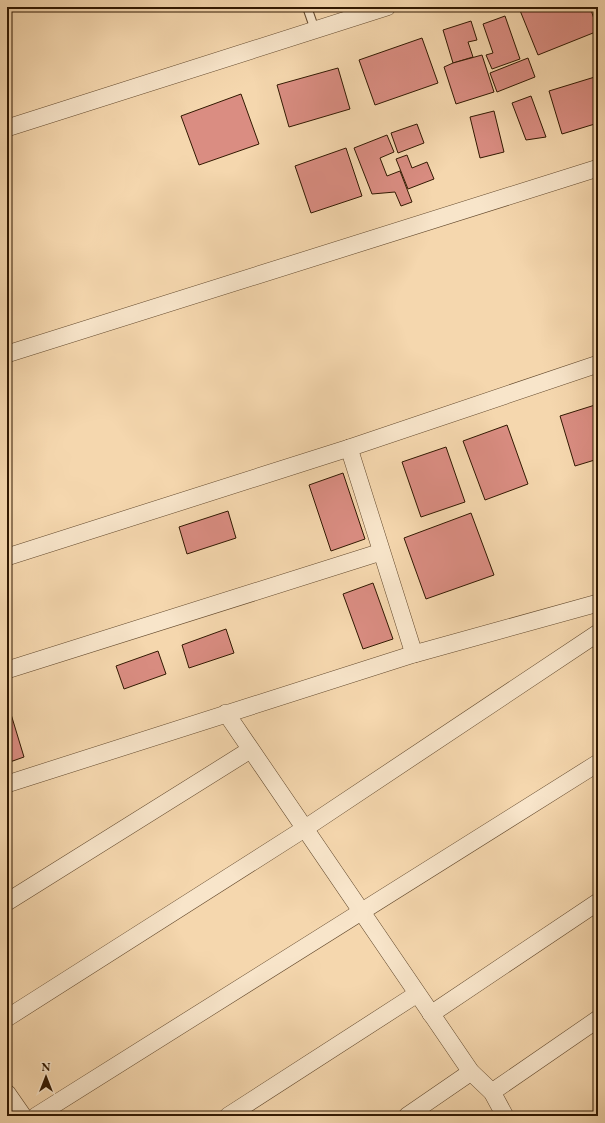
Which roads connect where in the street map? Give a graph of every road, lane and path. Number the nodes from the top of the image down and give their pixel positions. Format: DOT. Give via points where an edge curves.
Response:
graph roads {
  1 [pos="307,7"];
  2 [pos="387,7"];
  3 [pos="315,30"];
  4 [pos="7,128"];
  5 [pos="598,168"];
  6 [pos="7,354"];
  7 [pos="598,364"];
  8 [pos="349,448"];
  9 [pos="381,552"];
  10 [pos="7,557"];
  11 [pos="598,603"];
  12 [pos="598,633"];
  13 [pos="414,654"];
  14 [pos="7,670"];
  15 [pos="226,713"];
  16 [pos="250,750"];
  17 [pos="598,763"];
  18 [pos="7,784"];
  19 [pos="304,829"];
  20 [pos="7,902"];
  21 [pos="598,902"];
  22 [pos="362,913"];
  23 [pos="417,994"];
  24 [pos="431,1014"];
  25 [pos="7,1018"];
  26 [pos="598,1019"];
  27 [pos="471,1072"];
  28 [pos="7,1092"];
  29 [pos="492,1092"];
  30 [pos="23,1116"];
  31 [pos="36,1116"];
  32 [pos="228,1116"];
  33 [pos="406,1116"];
  34 [pos="505,1116"];
  1 -- 3 [label="lane"];
  2 -- 3 [label="street"];
  3 -- 4 [label="street"];
  5 -- 6 [label="street"];
  7 -- 8 [label="street"];
  8 -- 9 [label="street"];
  8 -- 10 [label="street"];
  9 -- 13 [label="street"];
  9 -- 14 [label="street"];
  11 -- 13 [label="street"];
  12 -- 19 [label="street"];
  13 -- 15 [label="street"];
  15 -- 16 [label="street"];
  15 -- 18 [label="street"];
  16 -- 19 [label="street"];
  16 -- 20 [label="street"];
  17 -- 22 [label="street"];
  19 -- 22 [label="street"];
  19 -- 25 [label="street"];
  21 -- 24 [label="street"];
  22 -- 23 [label="street"];
  22 -- 31 [label="street"];
  23 -- 24 [label="street"];
  23 -- 32 [label="street"];
  24 -- 27 [label="street"];
  26 -- 29 [label="street"];
  27 -- 29 [label="street"];
  27 -- 33 [label="street"];
  28 -- 30 [label="street"];
  29 -- 34 [label="street"];
}
